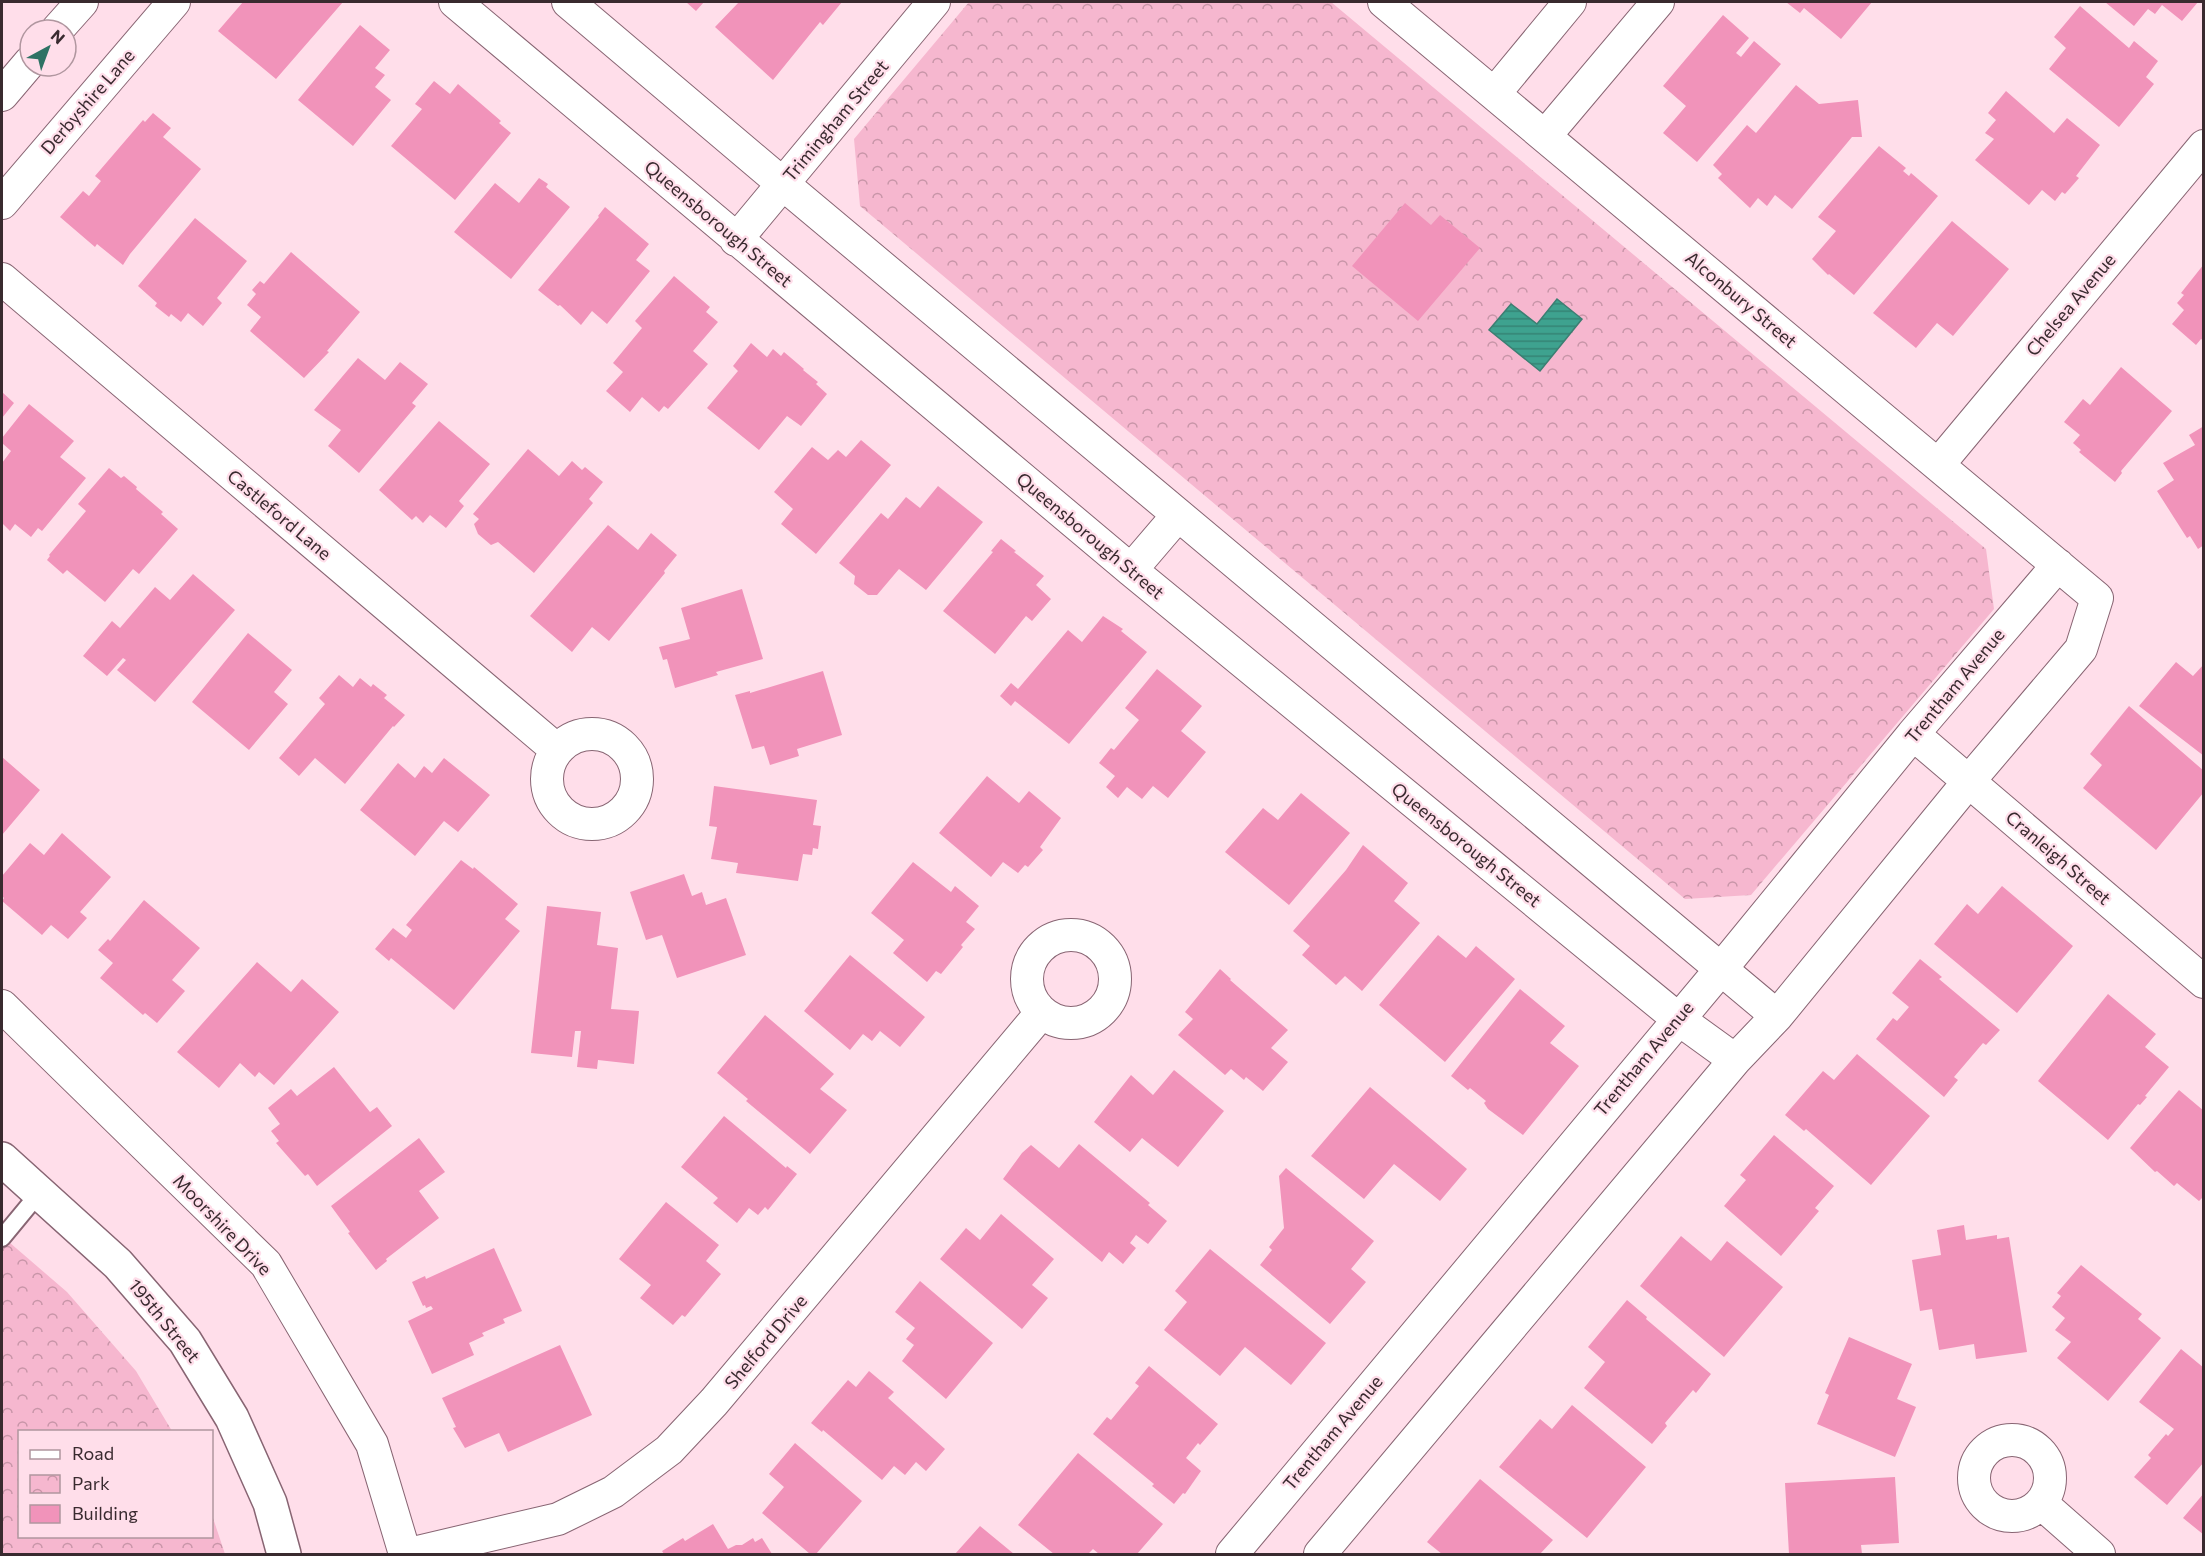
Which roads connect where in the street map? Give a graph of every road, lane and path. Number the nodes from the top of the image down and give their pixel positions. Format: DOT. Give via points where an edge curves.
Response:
graph roads {
  1 [pos="81,2"];
  2 [pos="174,2"];
  3 [pos="455,2"];
  4 [pos="568,2"];
  5 [pos="934,2"];
  6 [pos="1384,2"];
  7 [pos="1570,2"];
  8 [pos="1658,2"];
  9 [pos="67,18"];
  10 [pos="18,76"];
  11 [pos="1494,94"];
  12 [pos="2,95"];
  13 [pos="1545,136"];
  14 [pos="2204,146"];
  15 [pos="783,184"];
  16 [pos="2,203"];
  17 [pos="736,240"];
  18 [pos="2,279"];
  19 [pos="1938,465"];
  20 [pos="1178,515"];
  21 [pos="2058,565"];
  22 [pos="1131,570"];
  23 [pos="1913,734"];
  24 [pos="557,750"];
  25 [pos="1969,781"];
  26 [pos="1721,969"];
  27 [pos="2204,982"];
  28 [pos="2,1006"];
  29 [pos="1042,1012"];
  30 [pos="1777,1016"];
  31 [pos="1677,1018"];
  32 [pos="1735,1060"];
  33 [pos="2,1160"];
  34 [pos="40,1192"];
  35 [pos="2,1238"];
  36 [pos="2041,1503"];
  37 [pos="284,1554"];
  38 [pos="407,1554"];
  39 [pos="1232,1554"];
  40 [pos="1320,1554"];
  41 [pos="2099,1554"];
  1 -- 9 [label="street"];
  2 -- 16 [label="street, Derbyshire Lane"];
  3 -- 17 [label="street, Queensborough Street"];
  4 -- 15 [label="street"];
  5 -- 15 [label="street, Trimingham Street"];
  6 -- 11 [label="street, Alconbury Street"];
  7 -- 11 [label="street"];
  8 -- 13 [label="street"];
  10 -- 12 [label="street"];
  11 -- 13 [label="street, Alconbury Street"];
  13 -- 19 [label="street, Alconbury Street"];
  14 -- 19 [label="street, Chelsea Avenue"];
  15 -- 17 [label="street, Trimingham Street"];
  15 -- 20 [label="street"];
  17 -- 22 [label="street, Queensborough Street"];
  18 -- 24 [label="street, Castleford Lane"];
  19 -- 21 [label="street, Alconbury Street"];
  20 -- 22 [label="street"];
  20 -- 26 [label="street"];
  21 -- 23 [label="street, Trentham Avenue"];
  21 -- 25 [label="street, Alconbury Street" via="2097,598 2081,650"];
  22 -- 31 [label="street, Queensborough Street"];
  23 -- 25 [label="street, Cranleigh Street"];
  23 -- 26 [label="street, Trentham Avenue"];
  25 -- 27 [label="street, Cranleigh Street"];
  25 -- 30 [label="street"];
  26 -- 30 [label="street"];
  26 -- 31 [label="street, Trentham Avenue"];
  28 -- 38 [label="street, Moorshire Drive" via="266,1264 372,1444"];
  29 -- 38 [label="street, Shelford Drive" via="714,1402 669,1450 613,1492 558,1519"];
  30 -- 32 [label="street"];
  31 -- 32 [label="street, Queensborough Street"];
  31 -- 39 [label="street, Trentham Avenue"];
  32 -- 40 [label="street"];
  33 -- 34 [label="street, 195th Street"];
  34 -- 35 [label="lane"];
  34 -- 37 [label="street, 195th Street" via="117,1264 185,1341 232,1418 270,1503"];
  36 -- 41 [label="street"];
}
